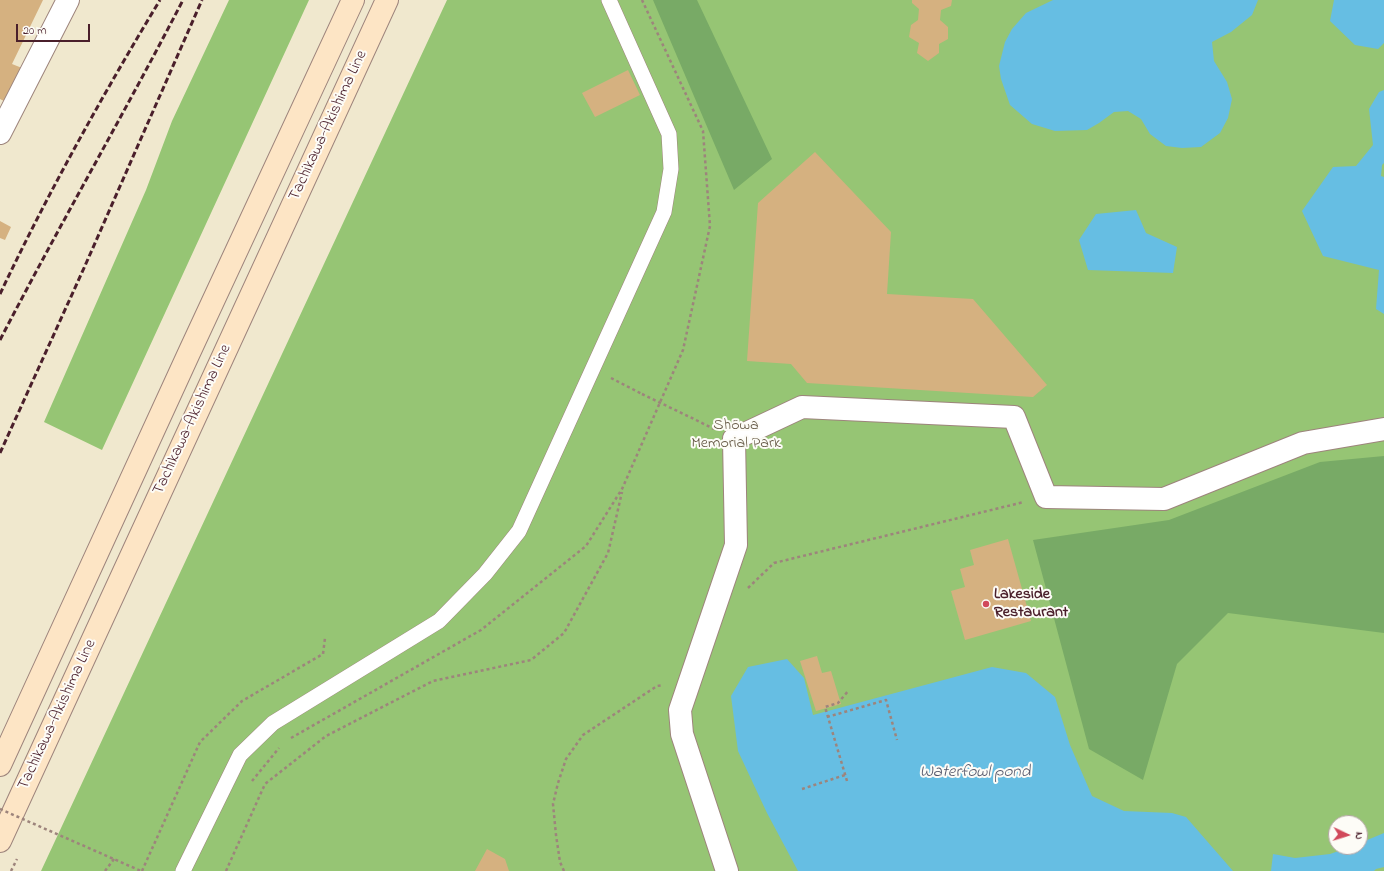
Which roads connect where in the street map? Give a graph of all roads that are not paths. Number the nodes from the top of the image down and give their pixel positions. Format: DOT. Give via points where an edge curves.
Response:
graph roads {
  1 [pos="68,0"];
  2 [pos="353,0"];
  3 [pos="387,0"];
  4 [pos="609,0"];
  5 [pos="1,126"];
  6 [pos="1384,429"];
  7 [pos="0,766"];
  8 [pos="0,841"];
  9 [pos="183,871"];
  10 [pos="727,871"];
  1 -- 5 [label="street"];
  2 -- 7 [label="main road, Tachikawa-Akishima Line"];
  3 -- 8 [label="main road, Tachikawa-Akishima Line"];
  4 -- 9 [label="lane" via="669,134 671,169 664,212 519,531 485,574 439,621 273,723 240,755"];
  6 -- 10 [label="street" via="1303,443 1164,499 1046,496 1014,417 802,407 734,439 736,545 680,710 682,734"];
}
